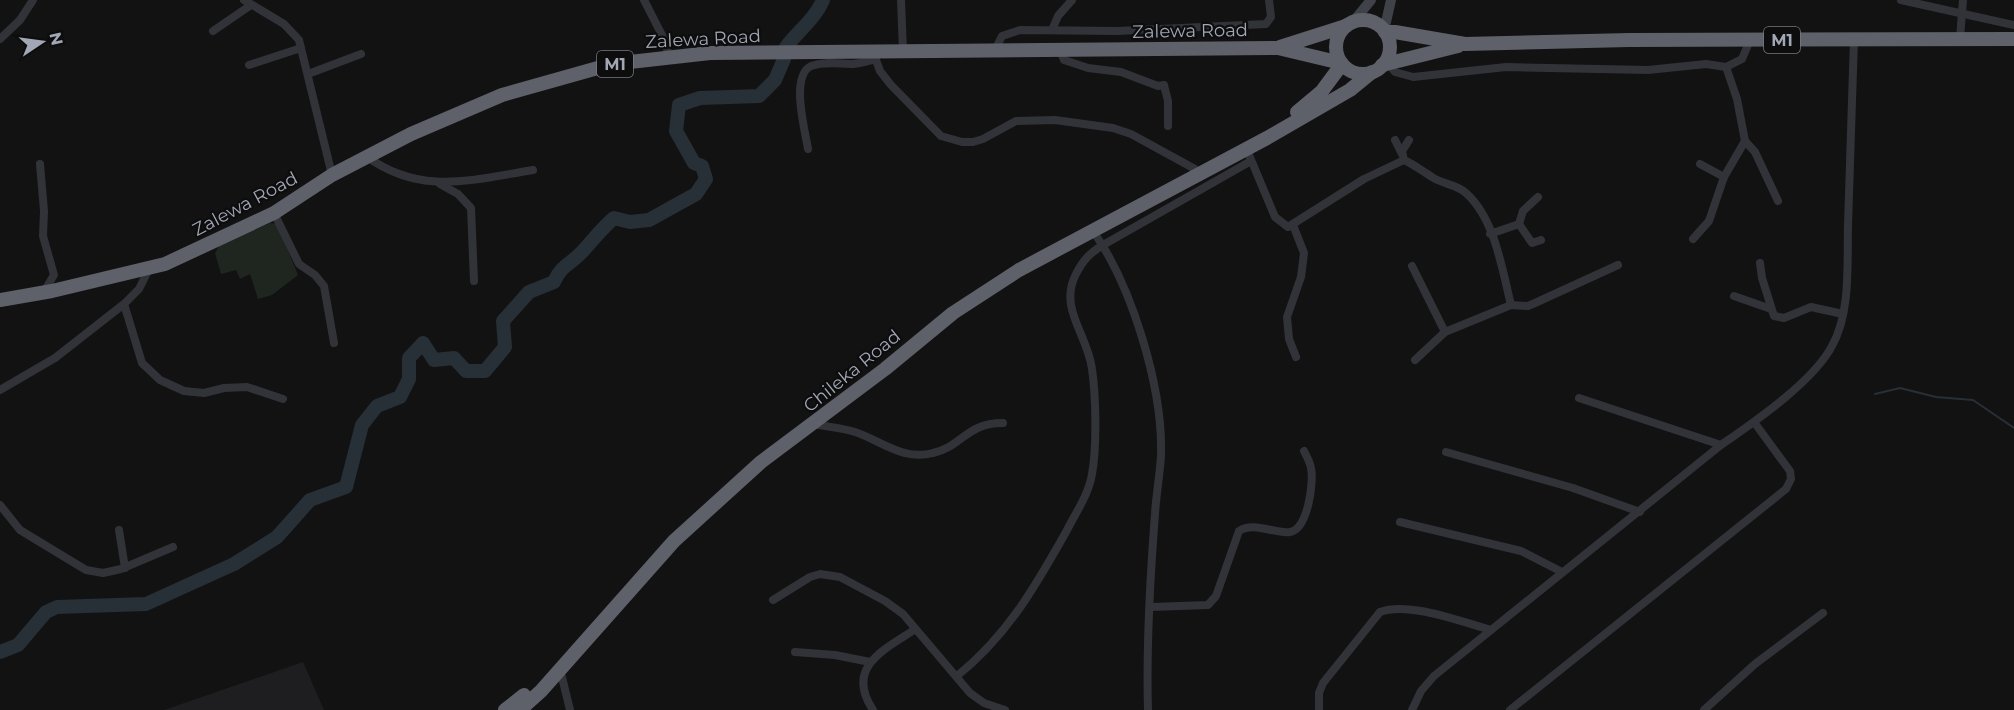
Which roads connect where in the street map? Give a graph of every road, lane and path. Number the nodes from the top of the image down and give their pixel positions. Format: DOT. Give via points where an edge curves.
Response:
graph roads {
  1 [pos="33,0"];
  2 [pos="244,0"];
  3 [pos="644,0"];
  4 [pos="901,0"];
  5 [pos="1072,0"];
  6 [pos="1269,0"];
  7 [pos="1371,0"];
  8 [pos="1391,0"];
  9 [pos="1901,0"];
  10 [pos="1963,0"];
  11 [pos="251,5"];
  12 [pos="1961,12"];
  13 [pos="1350,24"];
  14 [pos="2014,25"];
  15 [pos="1052,30"];
  16 [pos="213,31"];
  17 [pos="1384,32"];
  18 [pos="1960,38"];
  19 [pos="0,39"];
  20 [pos="1854,39"];
  21 [pos="2014,39"];
  22 [pos="1750,40"];
  23 [pos="1466,44"];
  24 [pos="302,48"];
  25 [pos="1278,48"];
  26 [pos="995,50"];
  27 [pos="1060,50"];
  28 [pos="903,51"];
  29 [pos="360,54"];
  30 [pos="669,56"];
  31 [pos="874,56"];
  32 [pos="1341,63"];
  33 [pos="249,65"];
  34 [pos="1381,67"];
  35 [pos="1726,67"];
  36 [pos="308,74"];
  37 [pos="1168,126"];
  38 [pos="1395,140"];
  39 [pos="1409,140"];
  40 [pos="1744,141"];
  41 [pos="808,149"];
  42 [pos="1249,155"];
  43 [pos="366,156"];
  44 [pos="1403,158"];
  45 [pos="40,164"];
  46 [pos="1700,164"];
  47 [pos="1195,169"];
  48 [pos="533,170"];
  49 [pos="332,175"];
  50 [pos="1724,177"];
  51 [pos="440,184"];
  52 [pos="1538,197"];
  53 [pos="1778,201"];
  54 [pos="274,213"];
  55 [pos="1518,224"];
  56 [pos="1293,225"];
  57 [pos="1093,231"];
  58 [pos="1491,234"];
  59 [pos="1693,239"];
  60 [pos="1541,240"];
  61 [pos="1103,245"];
  62 [pos="1760,263"];
  63 [pos="1618,265"];
  64 [pos="1412,266"];
  65 [pos="150,269"];
  66 [pos="474,282"];
  67 [pos="43,292"];
  68 [pos="1734,296"];
  69 [pos="0,300"];
  70 [pos="124,304"];
  71 [pos="1511,305"];
  72 [pos="1771,309"];
  73 [pos="1843,314"];
  74 [pos="1446,332"];
  75 [pos="334,342"];
  76 [pos="1296,357"];
  77 [pos="1414,360"];
  78 [pos="0,390"];
  79 [pos="1579,398"];
  80 [pos="283,399"];
  81 [pos="1754,422"];
  82 [pos="1003,423"];
  83 [pos="814,424"];
  84 [pos="1721,445"];
  85 [pos="1304,451"];
  86 [pos="1446,452"];
  87 [pos="0,505"];
  88 [pos="1640,512"];
  89 [pos="1400,522"];
  90 [pos="119,530"];
  91 [pos="173,547"];
  92 [pos="124,568"];
  93 [pos="1562,572"];
  94 [pos="773,600"];
  95 [pos="1151,607"];
  96 [pos="1822,614"];
  97 [pos="914,630"];
  98 [pos="1491,630"];
  99 [pos="795,652"];
  100 [pos="870,662"];
  101 [pos="560,669"];
  102 [pos="957,676"];
  103 [pos="505,710"];
  104 [pos="520,710"];
  105 [pos="570,710"];
  106 [pos="873,710"];
  107 [pos="1005,710"];
  108 [pos="1148,710"];
  109 [pos="1319,710"];
  110 [pos="1412,710"];
  111 [pos="1510,710"];
  112 [pos="1704,710"];
  1 -- 19 [label="street"];
  2 -- 11 [label="street"];
  3 -- 30 [label="street"];
  4 -- 28 [label="street"];
  5 -- 15 [label="street"];
  6 -- 15 [label="street" via="1271,17 1266,24"];
  7 -- 13 [label="main road"];
  8 -- 17 [label="main road"];
  9 -- 12 [label="street"];
  10 -- 12 [label="street"];
  11 -- 16 [label="street"];
  11 -- 24 [label="street" via="295,32"];
  12 -- 14 [label="street"];
  12 -- 18 [label="street"];
  13 -- 17 [label="highway, M1" via="1370,21"];
  13 -- 25 [label="highway, Zalewa Road / M1"];
  13 -- 32 [label="highway" via="1339,35 1336,46"];
  15 -- 26 [label="street" via="1009,32 1002,36"];
  17 -- 23 [label="highway, M1"];
  17 -- 34 [label="highway" via="1389,49"];
  18 -- 20 [label="highway, M1"];
  18 -- 21 [label="highway, M1"];
  20 -- 22 [label="highway, M1"];
  20 -- 73 [label="street"];
  22 -- 23 [label="highway, M1"];
  22 -- 35 [label="street" via="1742,59"];
  23 -- 34 [label="highway, M1"];
  24 -- 33 [label="street"];
  24 -- 36 [label="street"];
  25 -- 27 [label="highway, Zalewa Road / M1"];
  25 -- 32 [label="highway, Zalewa Road / M1"];
  26 -- 27 [label="highway, Zalewa Road / M1"];
  26 -- 28 [label="highway, Zalewa Road / M1"];
  27 -- 37 [label="street" via="1064,60 1076,65 1121,72 1164,85"];
  28 -- 31 [label="highway, Zalewa Road / M1"];
  29 -- 36 [label="street"];
  30 -- 31 [label="highway, Zalewa Road / M1"];
  30 -- 43 [label="highway, Zalewa Road / M1" via="612,64 502,95"];
  31 -- 41 [label="street" via="855,64 812,66 803,74 800,90"];
  31 -- 47 [label="street" via="891,85 934,132 951,140 983,139 1016,121 1055,120 1131,134"];
  32 -- 34 [label="highway, M1" via="1352,72"];
  32 -- 47 [label="highway" via="1307,106"];
  34 -- 35 [label="street" via="1413,77 1506,67"];
  34 -- 42 [label="highway, Chileka Road" via="1350,90 1267,138"];
  35 -- 40 [label="street" via="1737,99"];
  36 -- 49 [label="street"];
  38 -- 44 [label="street"];
  39 -- 44 [label="street"];
  40 -- 50 [label="street"];
  40 -- 53 [label="street" via="1755,152"];
  42 -- 56 [label="street" via="1275,217 1288,227"];
  42 -- 57 [label="highway, Chileka Road"];
  42 -- 61 [label="street"];
  43 -- 49 [label="highway, Zalewa Road / M1"];
  43 -- 51 [label="street" via="381,168 408,179"];
  44 -- 56 [label="street"];
  44 -- 58 [label="street" via="1431,177 1464,191"];
  45 -- 67 [label="street" via="43,236 54,274"];
  46 -- 50 [label="street"];
  47 -- 103 [label="highway" via="1008,269 948,309 757,457 675,531 535,684"];
  48 -- 51 [label="street"];
  49 -- 54 [label="highway, Zalewa Road / M1"];
  50 -- 59 [label="street" via="1709,221"];
  51 -- 66 [label="street" via="458,194 471,208"];
  52 -- 55 [label="street" via="1523,211"];
  54 -- 65 [label="highway, Zalewa Road / M1"];
  54 -- 75 [label="street" via="299,264 324,286"];
  55 -- 58 [label="street"];
  55 -- 60 [label="street" via="1532,243"];
  56 -- 76 [label="street" via="1304,254 1301,277 1287,316"];
  57 -- 61 [label="street"];
  57 -- 83 [label="highway, Chileka Road" via="980,294"];
  58 -- 71 [label="street"];
  61 -- 95 [label="street" via="1127,293 1155,394 1161,455"];
  61 -- 102 [label="street" via="1086,257 1069,292 1069,303 1089,351 1092,369 1092,476 1034,590 990,647"];
  62 -- 72 [label="street"];
  63 -- 71 [label="street" via="1528,306"];
  64 -- 74 [label="street"];
  65 -- 67 [label="highway, Zalewa Road / M1"];
  65 -- 70 [label="street" via="139,289"];
  67 -- 69 [label="highway, Zalewa Road / M1"];
  68 -- 72 [label="street"];
  70 -- 78 [label="street" via="55,358"];
  70 -- 80 [label="street" via="142,363 160,380 184,392 247,387"];
  71 -- 74 [label="street"];
  72 -- 73 [label="street" via="1779,319 1811,307"];
  73 -- 81 [label="street" via="1823,360"];
  74 -- 77 [label="street"];
  79 -- 84 [label="street"];
  81 -- 84 [label="street"];
  81 -- 111 [label="street" via="1790,471 1786,489"];
  82 -- 83 [label="street" via="982,424 941,451 923,455 896,451 858,434"];
  83 -- 101 [label="highway, Chileka Road" via="761,462 674,540"];
  84 -- 88 [label="street"];
  85 -- 95 [label="street" via="1311,464 1311,489 1307,511 1298,527 1290,532 1248,527 1239,531 1216,596 1208,605"];
  86 -- 88 [label="street" via="1574,488"];
  87 -- 92 [label="street" via="20,530 86,570 104,573"];
  88 -- 93 [label="street"];
  89 -- 93 [label="street" via="1521,551"];
  90 -- 92 [label="street"];
  91 -- 92 [label="street"];
  93 -- 98 [label="street"];
  94 -- 97 [label="street" via="810,577 830,574 895,607"];
  95 -- 108 [label="street"];
  96 -- 112 [label="street" via="1755,664"];
  97 -- 100 [label="street"];
  97 -- 102 [label="street"];
  98 -- 109 [label="street" via="1414,611 1380,612 1323,682"];
  98 -- 110 [label="street" via="1434,676"];
  99 -- 100 [label="street"];
  100 -- 106 [label="street" via="863,688"];
  101 -- 104 [label="highway, Chileka Road"];
  101 -- 105 [label="street"];
  102 -- 107 [label="street" via="984,703"];
}
